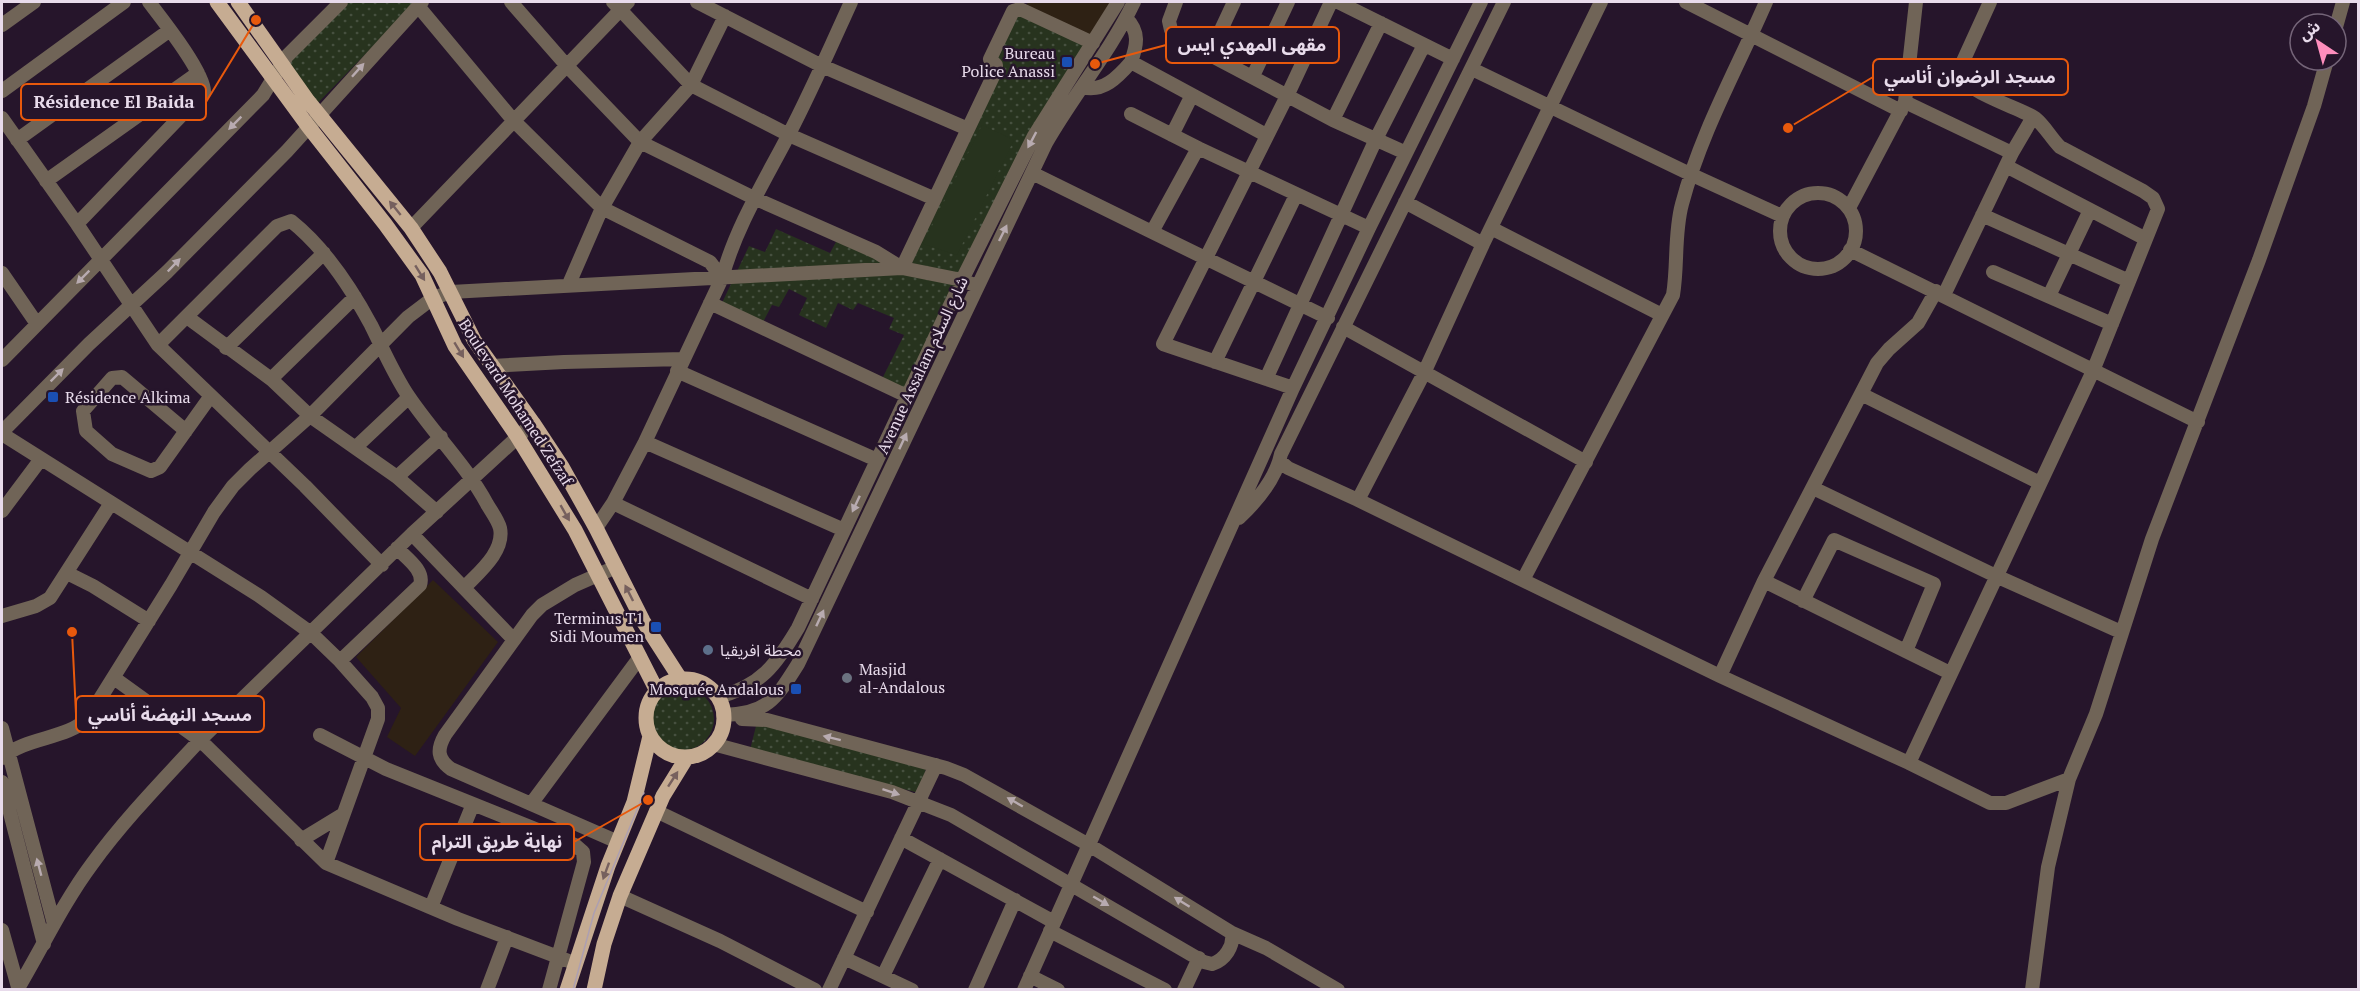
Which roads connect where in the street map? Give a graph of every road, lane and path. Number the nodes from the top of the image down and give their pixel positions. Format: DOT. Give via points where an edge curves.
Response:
graph roads {
  1 [pos="34,2"];
  2 [pos="124,2"];
  3 [pos="149,2"];
  4 [pos="217,2"];
  5 [pos="238,2"];
  6 [pos="341,2"];
  7 [pos="511,2"];
  8 [pos="697,2"];
  9 [pos="851,2"];
  10 [pos="1118,2"];
  11 [pos="1134,2"];
  12 [pos="1176,2"];
  13 [pos="1234,2"];
  14 [pos="1288,2"];
  15 [pos="1331,2"];
  16 [pos="1338,2"];
  17 [pos="1482,2"];
  18 [pos="1504,2"];
  19 [pos="1601,2"];
  20 [pos="1686,2"];
  21 [pos="1766,2"];
  22 [pos="1916,2"];
  23 [pos="1990,2"];
  24 [pos="420,4"];
  25 [pos="621,4"];
  26 [pos="1026,6"];
  27 [pos="725,16"];
  28 [pos="1126,18"];
  29 [pos="1381,24"];
  30 [pos="2,25"];
  31 [pos="170,30"];
  32 [pos="1752,34"];
  33 [pos="1093,43"];
  34 [pos="1424,45"];
  35 [pos="1213,53"];
  36 [pos="1453,59"];
  37 [pos="1131,62"];
  38 [pos="282,64"];
  39 [pos="567,66"];
  40 [pos="822,66"];
  41 [pos="1472,69"];
  42 [pos="2324,72"];
  43 [pos="198,73"];
  44 [pos="1253,76"];
  45 [pos="274,79"];
  46 [pos="691,85"];
  47 [pos="1082,87"];
  48 [pos="2,91"];
  49 [pos="1288,94"];
  50 [pos="1192,95"];
  51 [pos="1053,103"];
  52 [pos="1550,106"];
  53 [pos="1903,107"];
  54 [pos="1065,111"];
  55 [pos="318,113"];
  56 [pos="1131,114"];
  57 [pos="2033,117"];
  58 [pos="2,118"];
  59 [pos="513,120"];
  60 [pos="1333,120"];
  61 [pos="308,126"];
  62 [pos="968,129"];
  63 [pos="789,135"];
  64 [pos="1172,135"];
  65 [pos="1266,135"];
  66 [pos="1376,139"];
  67 [pos="17,140"];
  68 [pos="640,142"];
  69 [pos="1198,148"];
  70 [pos="1406,153"];
  71 [pos="2009,159"];
  72 [pos="1249,172"];
  73 [pos="1032,173"];
  74 [pos="1690,174"];
  75 [pos="46,181"];
  76 [pos="1296,195"];
  77 [pos="754,198"];
  78 [pos="935,199"];
  79 [pos="1405,202"];
  80 [pos="602,208"];
  81 [pos="1849,208"];
  82 [pos="2090,210"];
  83 [pos="1982,215"];
  84 [pos="1341,216"];
  85 [pos="1782,216"];
  86 [pos="77,224"];
  87 [pos="411,228"];
  88 [pos="1369,228"];
  89 [pos="1491,228"];
  90 [pos="1152,232"];
  91 [pos="2146,239"];
  92 [pos="1482,244"];
  93 [pos="1850,250"];
  94 [pos="324,253"];
  95 [pos="2069,254"];
  96 [pos="1206,258"];
  97 [pos="101,259"];
  98 [pos="902,268"];
  99 [pos="1993,272"];
  100 [pos="2,273"];
  101 [pos="722,278"];
  102 [pos="962,280"];
  103 [pos="2129,281"];
  104 [pos="1254,282"];
  105 [pos="569,284"];
  106 [pos="977,286"];
  107 [pos="451,292"];
  108 [pos="1940,293"];
  109 [pos="2049,296"];
  110 [pos="355,297"];
  111 [pos="433,298"];
  112 [pos="710,303"];
  113 [pos="1300,304"];
  114 [pos="132,305"];
  115 [pos="1662,315"];
  116 [pos="187,317"];
  117 [pos="1328,318"];
  118 [pos="37,324"];
  119 [pos="2112,324"];
  120 [pos="1343,327"];
  121 [pos="380,344"];
  122 [pos="158,345"];
  123 [pos="226,348"];
  124 [pos="2,360"];
  125 [pos="1215,362"];
  126 [pos="680,365"];
  127 [pos="492,366"];
  128 [pos="2093,371"];
  129 [pos="1424,373"];
  130 [pos="271,379"];
  131 [pos="1266,379"];
  132 [pos="1293,388"];
  133 [pos="1861,394"];
  134 [pos="907,396"];
  135 [pos="210,397"];
  136 [pos="409,397"];
  137 [pos="310,416"];
  138 [pos="2198,422"];
  139 [pos="533,423"];
  140 [pos="186,431"];
  141 [pos="2,433"];
  142 [pos="517,436"];
  143 [pos="441,437"];
  144 [pos="645,441"];
  145 [pos="356,447"];
  146 [pos="270,453"];
  147 [pos="41,459"];
  148 [pos="877,460"];
  149 [pos="1281,462"];
  150 [pos="1586,462"];
  151 [pos="397,477"];
  152 [pos="474,479"];
  153 [pos="2040,483"];
  154 [pos="1813,488"];
  155 [pos="1358,500"];
  156 [pos="111,503"];
  157 [pos="614,504"];
  158 [pos="2,511"];
  159 [pos="437,512"];
  160 [pos="1234,522"];
  161 [pos="596,528"];
  162 [pos="844,530"];
  163 [pos="412,534"];
  164 [pos="397,548"];
  165 [pos="190,554"];
  166 [pos="382,565"];
  167 [pos="616,567"];
  168 [pos="67,573"];
  169 [pos="599,575"];
  170 [pos="1996,576"];
  171 [pos="1523,580"];
  172 [pos="1764,581"];
  173 [pos="464,588"];
  174 [pos="812,599"];
  175 [pos="1803,601"];
  176 [pos="2,616"];
  177 [pos="149,621"];
  178 [pos="2121,632"];
  179 [pos="311,633"];
  180 [pos="514,640"];
  181 [pos="1906,651"];
  182 [pos="640,657"];
  183 [pos="340,661"];
  184 [pos="1950,673"];
  185 [pos="1720,676"];
  186 [pos="114,678"];
  187 [pos="681,680"];
  188 [pos="657,691"];
  189 [pos="718,697"];
  190 [pos="766,705"];
  191 [pos="723,717"];
  192 [pos="767,720"];
  193 [pos="2,728"];
  194 [pos="320,735"];
  195 [pos="650,736"];
  196 [pos="200,740"];
  197 [pos="713,744"];
  198 [pos="5,755"];
  199 [pos="687,757"];
  200 [pos="364,758"];
  201 [pos="1909,763"];
  202 [pos="936,765"];
  203 [pos="2069,779"];
  204 [pos="2,782"];
  205 [pos="918,801"];
  206 [pos="473,804"];
  207 [pos="531,804"];
  208 [pos="656,811"];
  209 [pos="342,815"];
  210 [pos="901,838"];
  211 [pos="301,840"];
  212 [pos="618,842"];
  213 [pos="1089,845"];
  214 [pos="939,859"];
  215 [pos="326,863"];
  216 [pos="1071,884"];
  217 [pos="620,896"];
  218 [pos="1015,900"];
  219 [pos="431,907"];
  220 [pos="867,912"];
  221 [pos="54,924"];
  222 [pos="1052,926"];
  223 [pos="2,930"];
  224 [pos="1232,933"];
  225 [pos="507,937"];
  226 [pos="44,944"];
  227 [pos="558,957"];
  228 [pos="844,958"];
  229 [pos="1199,958"];
  230 [pos="574,963"];
  231 [pos="883,976"];
  232 [pos="1030,976"];
  233 [pos="18,988"];
  234 [pos="594,989"];
  235 [pos="487,990"];
  236 [pos="549,990"];
  237 [pos="567,990"];
  238 [pos="815,990"];
  239 [pos="829,990"];
  240 [pos="912,990"];
  241 [pos="975,990"];
  242 [pos="1024,990"];
  243 [pos="1058,990"];
  244 [pos="1165,990"];
  245 [pos="1184,990"];
  246 [pos="1338,990"];
  247 [pos="2032,990"];
  1 -- 30 [label="street"];
  2 -- 48 [label="street"];
  3 -- 31 [label="street"];
  4 -- 45 [label="main road, Boulevard Mohamed Zefzaf"];
  5 -- 38 [label="main road, Boulevard Mohamed Zefzaf"];
  6 -- 38 [label="street"];
  7 -- 39 [label="street"];
  8 -- 27 [label="street"];
  9 -- 40 [label="street"];
  10 -- 33 [label="street, Avenue Assalam شارع السلام"];
  11 -- 28 [label="street, Avenue Assalam شارع السلام"];
  12 -- 35 [label="street" via="1169,21 1171,30"];
  13 -- 35 [label="street"];
  14 -- 44 [label="street"];
  15 -- 49 [label="street"];
  16 -- 29 [label="street"];
  17 -- 36 [label="street"];
  18 -- 41 [label="street"];
  19 -- 52 [label="street"];
  20 -- 32 [label="street"];
  21 -- 32 [label="street"];
  22 -- 53 [label="street"];
  23 -- 57 [label="street" via="1958,74 1977,92"];
  55 -- 24 [label="street, one-way"];
  24 -- 59 [label="street"];
  25 -- 39 [label="street"];
  25 -- 46 [label="street"];
  26 -- 33 [label="street"];
  26 -- 62 [label="street" via="1013,10 990,58 996,70"];
  27 -- 40 [label="street"];
  27 -- 46 [label="street"];
  28 -- 37 [label="street" via="1136,30"];
  28 -- 47 [label="street, Avenue Assalam شارع السلام"];
  29 -- 34 [label="street"];
  29 -- 60 [label="street"];
  31 -- 43 [label="street"];
  31 -- 67 [label="street"];
  32 -- 53 [label="street"];
  32 -- 74 [label="street" via="1713,114"];
  33 -- 51 [label="street, Avenue Assalam شارع السلام"];
  34 -- 36 [label="street"];
  34 -- 66 [label="street"];
  35 -- 44 [label="street"];
  36 -- 70 [label="street"];
  37 -- 47 [label="street" via="1101,88"];
  37 -- 50 [label="street"];
  38 -- 45 [label="street"];
  38 -- 55 [label="main road, Boulevard Mohamed Zefzaf"];
  39 -- 59 [label="street"];
  39 -- 68 [label="street"];
  40 -- 62 [label="street"];
  40 -- 63 [label="street"];
  41 -- 52 [label="street"];
  41 -- 79 [label="street"];
  42 -- 138 [label="street"];
  43 -- 75 [label="street"];
  43 -- 86 [label="street" via="203,94"];
  44 -- 49 [label="street"];
  45 -- 61 [label="main road, Boulevard Mohamed Zefzaf"];
  45 -- 97 [label="street, one-way"];
  46 -- 63 [label="street"];
  46 -- 68 [label="street"];
  47 -- 54 [label="street, Avenue Assalam شارع السلام"];
  49 -- 60 [label="street"];
  49 -- 65 [label="street"];
  50 -- 64 [label="street"];
  50 -- 65 [label="street"];
  51 -- 54 [label="street"];
  51 -- 102 [label="street, Avenue Assalam شارع السلام, one-way"];
  52 -- 74 [label="street"];
  52 -- 89 [label="street"];
  53 -- 71 [label="street"];
  53 -- 81 [label="street"];
  54 -- 73 [label="street, Avenue Assalam شارع السلام"];
  55 -- 61 [label="street"];
  87 -- 55 [label="main road, Boulevard Mohamed Zefzaf, one-way"];
  56 -- 64 [label="street"];
  57 -- 71 [label="street"];
  57 -- 91 [label="street" via="2060,147 2152,198 2158,209"];
  58 -- 67 [label="street"];
  59 -- 80 [label="street"];
  59 -- 87 [label="street"];
  60 -- 66 [label="street"];
  61 -- 111 [label="main road, Boulevard Mohamed Zefzaf, one-way" via="392,232"];
  114 -- 61 [label="street, one-way"];
  62 -- 78 [label="street"];
  63 -- 77 [label="street"];
  63 -- 78 [label="street"];
  64 -- 69 [label="street"];
  65 -- 72 [label="street"];
  66 -- 70 [label="street"];
  66 -- 84 [label="street"];
  67 -- 75 [label="street"];
  68 -- 77 [label="street"];
  68 -- 80 [label="street"];
  69 -- 72 [label="street"];
  69 -- 90 [label="street"];
  70 -- 88 [label="street"];
  71 -- 82 [label="street"];
  71 -- 83 [label="street"];
  72 -- 76 [label="street"];
  72 -- 96 [label="street"];
  73 -- 90 [label="street"];
  106 -- 73 [label="street, Avenue Assalam شارع السلام, one-way"];
  74 -- 85 [label="street"];
  74 -- 115 [label="street" via="1681,207 1673,295"];
  75 -- 86 [label="street"];
  76 -- 84 [label="street"];
  76 -- 104 [label="street"];
  77 -- 98 [label="street" via="876,252"];
  77 -- 101 [label="street"];
  78 -- 98 [label="street"];
  79 -- 92 [label="street"];
  79 -- 120 [label="street"];
  80 -- 101 [label="street" via="710,262"];
  80 -- 105 [label="street"];
  81 -- 85 [label="street" via="1830,195 1808,194 1788,206"];
  81 -- 93 [label="street" via="1856,229"];
  82 -- 91 [label="street"];
  82 -- 95 [label="street"];
  83 -- 95 [label="street"];
  83 -- 108 [label="street"];
  84 -- 88 [label="street"];
  84 -- 113 [label="street"];
  85 -- 93 [label="street" via="1780,239 1784,249 1801,265 1834,265"];
  86 -- 97 [label="street"];
  87 -- 107 [label="main road, Boulevard Mohamed Zefzaf"];
  88 -- 117 [label="street"];
  89 -- 92 [label="street"];
  89 -- 115 [label="street"];
  90 -- 96 [label="street"];
  91 -- 103 [label="street"];
  92 -- 129 [label="street"];
  93 -- 108 [label="street"];
  94 -- 110 [label="street"];
  94 -- 116 [label="street" via="302,229 291,221 285,222"];
  94 -- 123 [label="street"];
  95 -- 103 [label="street"];
  95 -- 109 [label="street"];
  96 -- 104 [label="street"];
  96 -- 125 [label="street" via="1163,344"];
  97 -- 114 [label="street"];
  97 -- 118 [label="street, one-way"];
  98 -- 101 [label="street"];
  98 -- 102 [label="street"];
  99 -- 109 [label="street"];
  100 -- 118 [label="street"];
  101 -- 105 [label="street"];
  101 -- 112 [label="street"];
  102 -- 106 [label="street"];
  102 -- 134 [label="street, Avenue Assalam شارع السلام"];
  103 -- 119 [label="street"];
  104 -- 113 [label="street"];
  104 -- 125 [label="street"];
  105 -- 107 [label="street"];
  190 -- 106 [label="street, Avenue Assalam شارع السلام, one-way" via="798,664"];
  107 -- 111 [label="street"];
  107 -- 127 [label="main road, Boulevard Mohamed Zefzaf" via="465,324"];
  108 -- 128 [label="street"];
  108 -- 133 [label="street" via="1918,323 1878,363"];
  109 -- 119 [label="street"];
  110 -- 121 [label="street"];
  110 -- 130 [label="street"];
  111 -- 121 [label="street"];
  111 -- 142 [label="main road, Boulevard Mohamed Zefzaf, one-way" via="455,346"];
  112 -- 126 [label="street"];
  112 -- 134 [label="street"];
  113 -- 117 [label="street"];
  113 -- 131 [label="street"];
  114 -- 122 [label="street"];
  141 -- 114 [label="street, one-way"];
  115 -- 150 [label="street"];
  116 -- 122 [label="street"];
  116 -- 123 [label="street"];
  117 -- 132 [label="street"];
  118 -- 124 [label="street"];
  119 -- 128 [label="street"];
  120 -- 129 [label="street"];
  120 -- 149 [label="street" via="1281,454"];
  121 -- 136 [label="street"];
  121 -- 137 [label="street"];
  122 -- 135 [label="street"];
  123 -- 130 [label="street"];
  125 -- 131 [label="street"];
  126 -- 127 [label="street" via="575,361"];
  126 -- 144 [label="street"];
  126 -- 148 [label="street"];
  127 -- 139 [label="main road, Boulevard Mohamed Zefzaf"];
  128 -- 138 [label="street"];
  128 -- 153 [label="street"];
  129 -- 150 [label="street"];
  129 -- 155 [label="street"];
  130 -- 137 [label="street"];
  131 -- 132 [label="street"];
  132 -- 160 [label="street"];
  133 -- 153 [label="street"];
  133 -- 154 [label="street"];
  134 -- 148 [label="street, Avenue Assalam شارع السلام"];
  135 -- 140 [label="street"];
  135 -- 146 [label="street"];
  136 -- 143 [label="street"];
  136 -- 145 [label="street"];
  137 -- 145 [label="street"];
  137 -- 146 [label="street"];
  138 -- 178 [label="street"];
  139 -- 142 [label="street"];
  139 -- 161 [label="main road, Boulevard Mohamed Zefzaf"];
  140 -- 140 [label="street" via="160,467 151,471 112,454 86,431 83,411 112,378 122,377"];
  141 -- 147 [label="street"];
  142 -- 152 [label="street"];
  142 -- 169 [label="main road, Boulevard Mohamed Zefzaf, one-way"];
  143 -- 151 [label="street"];
  143 -- 152 [label="street"];
  144 -- 157 [label="street"];
  144 -- 162 [label="street"];
  145 -- 151 [label="street"];
  146 -- 165 [label="street" via="233,486"];
  146 -- 166 [label="street"];
  147 -- 156 [label="street"];
  147 -- 158 [label="street"];
  148 -- 162 [label="street, Avenue Assalam شارع السلام, one-way"];
  149 -- 155 [label="street"];
  149 -- 160 [label="street" via="1257,501"];
  150 -- 171 [label="street"];
  151 -- 159 [label="street"];
  152 -- 159 [label="street"];
  152 -- 173 [label="street" via="498,524 501,538 492,558"];
  153 -- 170 [label="street"];
  154 -- 170 [label="street"];
  154 -- 172 [label="street"];
  155 -- 171 [label="street"];
  156 -- 165 [label="street"];
  156 -- 168 [label="street"];
  157 -- 161 [label="street"];
  157 -- 174 [label="street"];
  159 -- 163 [label="street"];
  160 -- 213 [label="street"];
  161 -- 167 [label="main road, Boulevard Mohamed Zefzaf"];
  162 -- 174 [label="street, Avenue Assalam شارع السلام"];
  163 -- 164 [label="street"];
  163 -- 173 [label="street"];
  164 -- 166 [label="street"];
  164 -- 183 [label="street" via="419,571 420,585"];
  165 -- 177 [label="street"];
  165 -- 179 [label="street"];
  166 -- 179 [label="street"];
  167 -- 169 [label="street"];
  187 -- 167 [label="main road, Boulevard Mohamed Zefzaf, one-way" via="643,621"];
  168 -- 176 [label="street" via="45,602"];
  168 -- 177 [label="street"];
  169 -- 180 [label="street" via="542,605"];
  169 -- 182 [label="main road, Boulevard Mohamed Zefzaf"];
  170 -- 178 [label="street"];
  170 -- 184 [label="street"];
  171 -- 185 [label="street"];
  172 -- 175 [label="street"];
  172 -- 185 [label="street"];
  173 -- 180 [label="street"];
  174 -- 189 [label="street, Avenue Assalam شارع السلام" via="771,669 746,688"];
  175 -- 181 [label="street"];
  175 -- 181 [label="street" via="1834,540 1934,584"];
  177 -- 186 [label="street"];
  178 -- 203 [label="street" via="2096,714"];
  179 -- 183 [label="street"];
  179 -- 196 [label="street"];
  180 -- 207 [label="street" via="445,735 439,756 451,769"];
  181 -- 184 [label="street"];
  182 -- 188 [label="main road, Boulevard Mohamed Zefzaf"];
  182 -- 207 [label="street"];
  183 -- 200 [label="street" via="378,708"];
  184 -- 201 [label="street"];
  185 -- 201 [label="street"];
  186 -- 196 [label="street"];
  186 -- 198 [label="street" via="82,724 21,744"];
  187 -- 188 [label="main road"];
  187 -- 189 [label="main road" via="702,683"];
  188 -- 195 [label="main road" via="646,712"];
  189 -- 191 [label="main road"];
  190 -- 191 [label="street, Avenue Assalam شارع السلام" via="750,713"];
  190 -- 192 [label="street"];
  191 -- 192 [label="street"];
  191 -- 197 [label="main road"];
  202 -- 192 [label="street, one-way"];
  193 -- 198 [label="street"];
  194 -- 200 [label="street"];
  195 -- 199 [label="main road" via="665,752"];
  195 -- 212 [label="main road" via="634,802"];
  196 -- 211 [label="street"];
  196 -- 221 [label="street" via="97,856"];
  197 -- 199 [label="main road" via="697,756"];
  197 -- 205 [label="street, one-way"];
  221 -- 198 [label="street, one-way"];
  208 -- 199 [label="main road, one-way"];
  200 -- 206 [label="street"];
  200 -- 209 [label="street"];
  201 -- 203 [label="street" via="1990,803 2006,803"];
  202 -- 205 [label="street"];
  213 -- 202 [label="street, one-way" via="964,775"];
  203 -- 247 [label="street" via="2048,867"];
  204 -- 226 [label="street"];
  205 -- 210 [label="street"];
  205 -- 216 [label="street" via="951,815"];
  206 -- 219 [label="street"];
  206 -- 227 [label="street" via="575,845 583,852 584,862"];
  207 -- 212 [label="street"];
  208 -- 217 [label="main road"];
  208 -- 220 [label="street"];
  209 -- 211 [label="street"];
  209 -- 215 [label="street"];
  210 -- 214 [label="street"];
  210 -- 220 [label="street"];
  211 -- 215 [label="street"];
  212 -- 230 [label="main road, one-way"];
  213 -- 216 [label="street"];
  224 -- 213 [label="street, one-way"];
  214 -- 218 [label="street"];
  214 -- 231 [label="street"];
  215 -- 219 [label="street"];
  216 -- 222 [label="street"];
  216 -- 229 [label="street, one-way"];
  217 -- 234 [label="main road"];
  217 -- 238 [label="street"];
  218 -- 222 [label="street"];
  218 -- 241 [label="street"];
  219 -- 225 [label="street"];
  220 -- 228 [label="street"];
  221 -- 226 [label="street"];
  222 -- 232 [label="street"];
  222 -- 244 [label="street"];
  223 -- 233 [label="street"];
  224 -- 229 [label="street" via="1231,945 1219,961 1212,964"];
  224 -- 246 [label="street"];
  225 -- 227 [label="street"];
  225 -- 235 [label="street"];
  226 -- 233 [label="street"];
  227 -- 230 [label="street"];
  227 -- 236 [label="street"];
  228 -- 231 [label="street"];
  228 -- 239 [label="street"];
  229 -- 245 [label="street"];
  230 -- 237 [label="main road"];
  231 -- 240 [label="street"];
  232 -- 242 [label="street"];
  232 -- 243 [label="street"];
}
